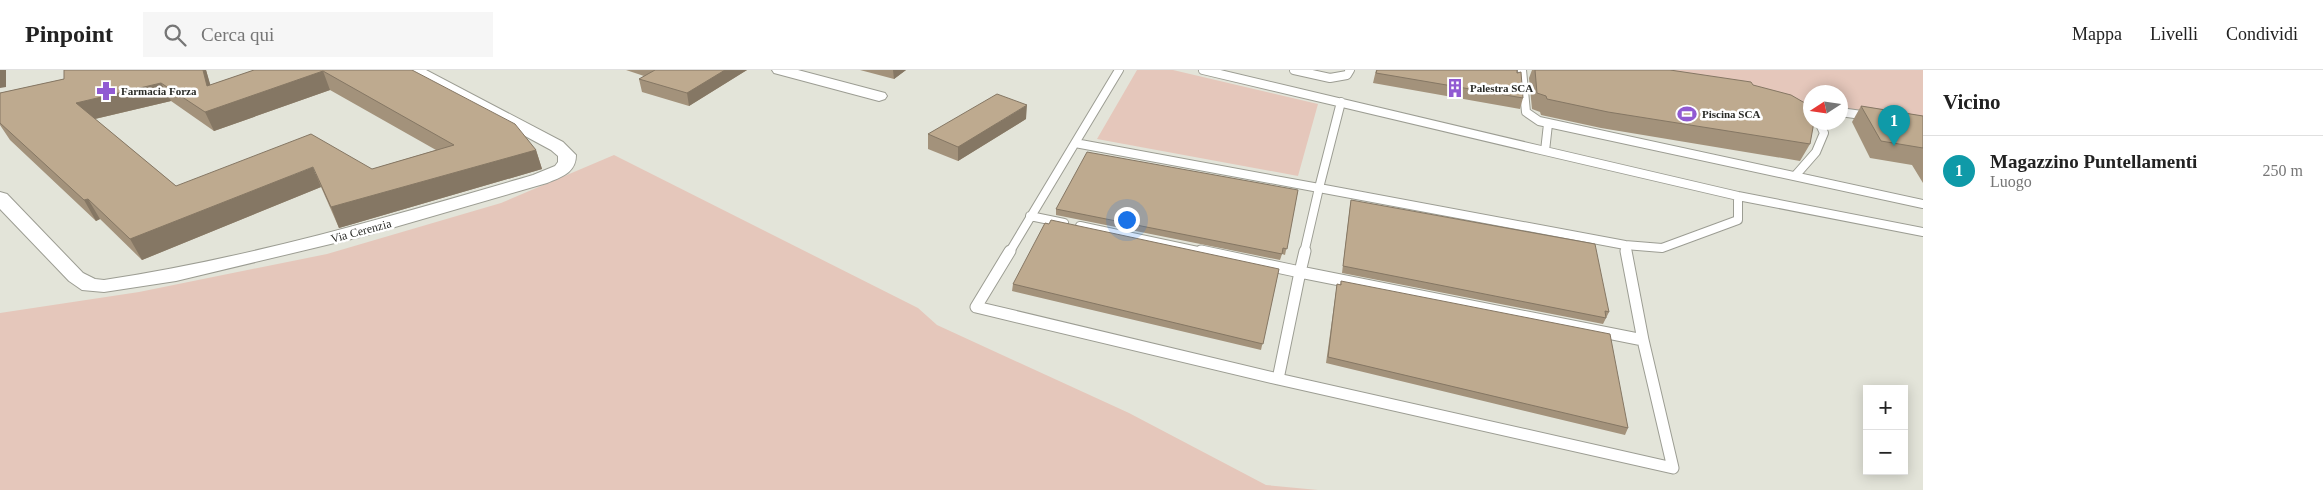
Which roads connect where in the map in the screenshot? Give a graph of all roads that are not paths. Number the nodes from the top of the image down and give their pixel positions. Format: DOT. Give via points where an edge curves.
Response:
graph roads {
  1 [pos="414,70"];
  2 [pos="780,70"];
  3 [pos="1119,70"];
  4 [pos="1203,70"];
  5 [pos="1294,70"];
  6 [pos="1350,70"];
  7 [pos="1522,70"];
  8 [pos="879,96"];
  9 [pos="1341,102"];
  10 [pos="1848,113"];
  11 [pos="1877,118"];
  12 [pos="1548,124"];
  13 [pos="1823,130"];
  14 [pos="1075,143"];
  15 [pos="1545,151"];
  16 [pos="1795,176"];
  17 [pos="1319,188"];
  18 [pos="1738,196"];
  19 [pos="0,198"];
  20 [pos="1923,204"];
  21 [pos="1030,216"];
  22 [pos="1923,232"];
  23 [pos="1625,244"];
  24 [pos="1300,272"];
  25 [pos="1643,340"];
  26 [pos="1278,379"];
  1 -- 19 [label="street, Via Cerenzia" via="557,146 567,155 567,164 540,179 357,232 176,275 104,286 90,285 76,277"];
  2 -- 8 [label="street"];
  3 -- 14 [label="lane"];
  4 -- 9 [label="lane"];
  5 -- 6 [label="lane" via="1326,77 1347,75"];
  7 -- 12 [label="lane" via="1526,112"];
  9 -- 15 [label="lane"];
  9 -- 17 [label="lane"];
  10 -- 11 [label="lane"];
  12 -- 15 [label="lane"];
  12 -- 16 [label="lane"];
  13 -- 16 [label="lane" via="1816,152"];
  14 -- 17 [label="lane"];
  14 -- 21 [label="lane"];
  15 -- 18 [label="lane"];
  16 -- 20 [label="lane"];
  17 -- 23 [label="lane"];
  17 -- 24 [label="lane"];
  18 -- 22 [label="lane"];
  18 -- 23 [label="lane" via="1738,220 1662,248"];
  21 -- 24 [label="lane"];
  21 -- 26 [label="lane" via="976,307"];
  23 -- 25 [label="lane"];
  24 -- 25 [label="lane"];
  24 -- 26 [label="lane"];
  25 -- 26 [label="lane" via="1673,468"];
}
